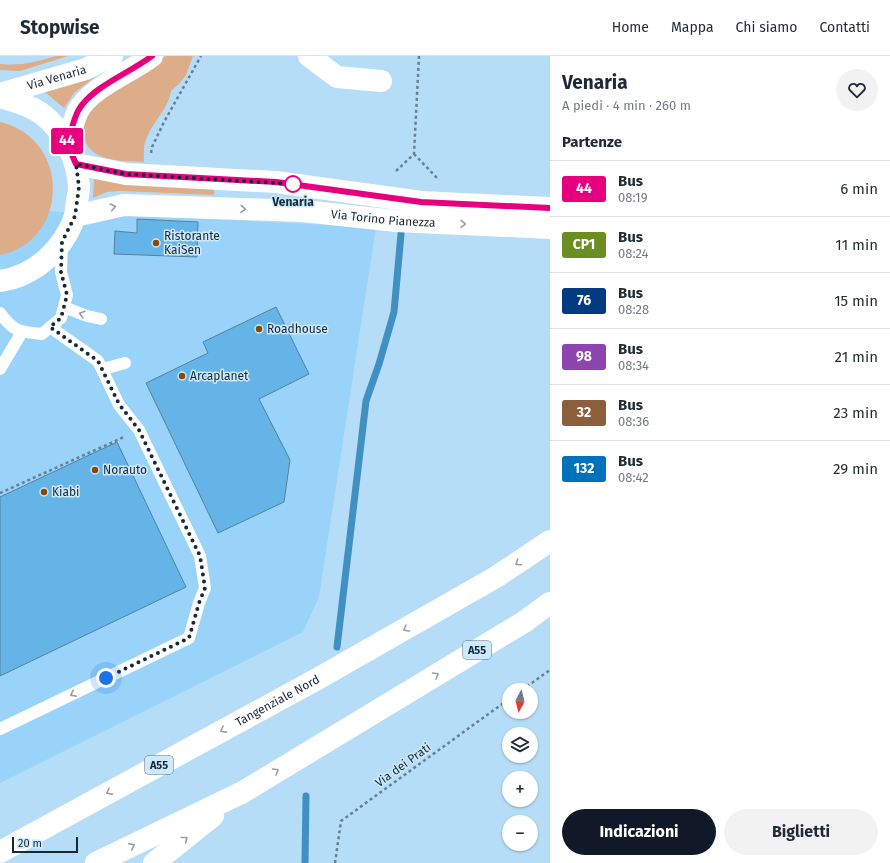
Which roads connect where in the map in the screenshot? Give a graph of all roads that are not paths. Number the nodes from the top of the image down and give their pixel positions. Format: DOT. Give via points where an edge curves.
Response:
graph roads {
  1 [pos="112,56"];
  2 [pos="152,56"];
  3 [pos="309,56"];
  4 [pos="381,81"];
  5 [pos="0,95"];
  6 [pos="67,143"];
  7 [pos="76,164"];
  8 [pos="550,208"];
  9 [pos="75,216"];
  10 [pos="550,228"];
  11 [pos="62,242"];
  12 [pos="0,280"];
  13 [pos="64,307"];
  14 [pos="0,313"];
  15 [pos="101,319"];
  16 [pos="50,327"];
  17 [pos="22,332"];
  18 [pos="125,364"];
  19 [pos="0,369"];
  20 [pos="103,369"];
  21 [pos="550,541"];
  22 [pos="550,603"];
  23 [pos="0,729"];
  24 [pos="243,792"];
  25 [pos="0,852"];
  26 [pos="96,863"];
  27 [pos="154,863"];
  1 -- 5 [label="main road, Via Venaria" via="86,69"];
  2 -- 6 [label="main road, Via Venaria" via="96,90 79,110"];
  3 -- 4 [label="main road" via="337,77"];
  5 -- 6 [label="main road" via="24,104 49,120"];
  6 -- 7 [label="main road"];
  7 -- 8 [label="main road, Via Torino Pianezza" via="126,174 276,182 421,202"];
  7 -- 9 [label="main road" via="79,187"];
  9 -- 10 [label="main road, Via Torino Pianezza, one-way" via="124,205 303,211 396,221"];
  9 -- 11 [label="main road"];
  11 -- 12 [label="main road" via="47,259 29,271"];
  11 -- 13 [label="lane" via="61,272 67,295"];
  15 -- 13 [label="lane, one-way"];
  13 -- 16 [label="lane" via="61,318"];
  14 -- 17 [label="lane" via="8,324"];
  16 -- 17 [label="lane" via="42,334"];
  16 -- 20 [label="lane" via="98,361"];
  17 -- 19 [label="lane"];
  18 -- 20 [label="lane"];
  20 -- 23 [label="lane, one-way" via="119,404 139,430 200,556 205,588 189,638"];
  21 -- 25 [label="main road, Tangenziale Nord / A55, one-way" via="496,577 319,678"];
  24 -- 22 [label="main road, A55, one-way" via="524,622"];
  26 -- 24 [label="main road, A55, one-way"];
  27 -- 24 [label="main road, one-way"];
}
